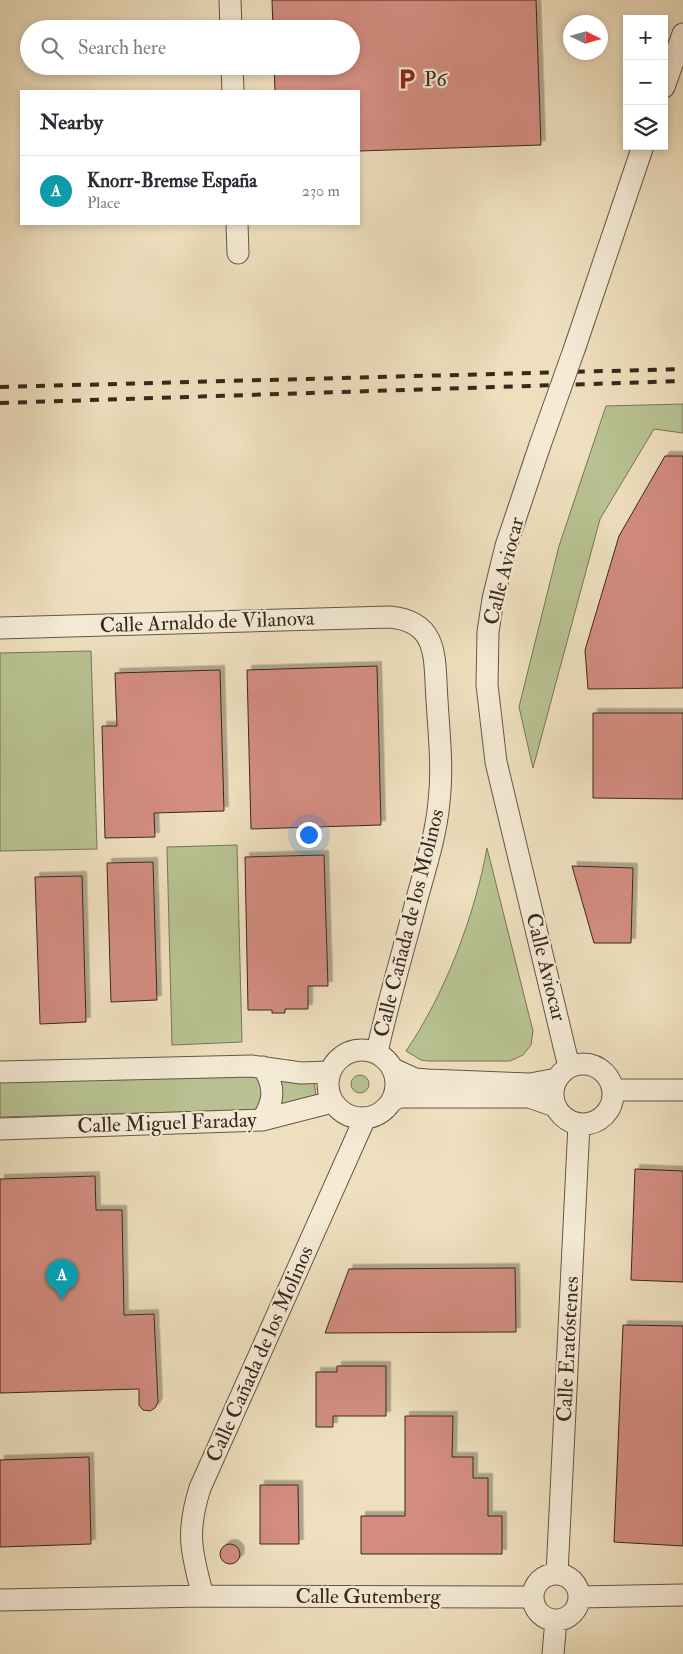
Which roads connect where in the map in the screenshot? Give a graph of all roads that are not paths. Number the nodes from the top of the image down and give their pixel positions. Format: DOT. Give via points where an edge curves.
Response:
graph roads {
  1 [pos="230,0"];
  2 [pos="231,20"];
  3 [pos="683,34"];
  4 [pos="232,75"];
  5 [pos="668,76"];
  6 [pos="233,90"];
  7 [pos="642,150"];
  8 [pos="237,225"];
  9 [pos="238,253"];
  10 [pos="413,622"];
  11 [pos="0,628"];
  12 [pos="377,1052"];
  13 [pos="263,1067"];
  14 [pos="393,1069"];
  15 [pos="0,1072"];
  16 [pos="329,1072"];
  17 [pos="563,1073"];
  18 [pos="613,1090"];
  19 [pos="683,1090"];
  20 [pos="392,1100"];
  21 [pos="332,1102"];
  22 [pos="555,1106"];
  23 [pos="365,1118"];
  24 [pos="262,1120"];
  25 [pos="579,1124"];
  26 [pos="0,1128"];
  27 [pos="557,1574"];
  28 [pos="683,1595"];
  29 [pos="203,1596"];
  30 [pos="533,1597"];
  31 [pos="579,1597"];
  32 [pos="0,1600"];
  33 [pos="556,1620"];
  34 [pos="554,1654"];
  1 -- 2 [label="street"];
  3 -- 5 [label="street"];
  4 -- 6 [label="street"];
  7 -- 17 [label="street, Calle Aviocar, bridge" via="506,546 488,632 487,685 496,762"];
  8 -- 9 [label="street"];
  10 -- 11 [label="street, Calle Arnaldo de Vilanova" via="390,617"];
  10 -- 12 [label="street, Calle Cañada de los Molinos" via="429,637 432,650 442,770 433,840"];
  12 -- 14 [label="street"];
  12 -- 16 [label="street" via="366,1049 344,1054"];
  13 -- 15 [label="street"];
  13 -- 16 [label="street" via="301,1073"];
  13 -- 24 [label="street" via="273,1089 272,1100"];
  14 -- 17 [label="street" via="416,1079 530,1084"];
  14 -- 20 [label="street" via="397,1086"];
  16 -- 21 [label="street"];
  17 -- 18 [label="street" via="588,1064 597,1067"];
  17 -- 22 [label="street" via="552,1095"];
  18 -- 19 [label="street"];
  18 -- 25 [label="street" via="609,1109 603,1116 594,1122"];
  20 -- 22 [label="street" via="400,1097 529,1097"];
  20 -- 23 [label="street" via="377,1115"];
  21 -- 23 [label="street" via="346,1115"];
  21 -- 24 [label="street, Calle Miguel Faraday"];
  22 -- 25 [label="street" via="567,1120"];
  23 -- 29 [label="street, Calle Cañada de los Molinos" via="200,1488 190,1535 191,1552"];
  24 -- 26 [label="street, Calle Miguel Faraday"];
  25 -- 27 [label="street, Calle Eratóstenes"];
  27 -- 30 [label="street" via="538,1582"];
  27 -- 31 [label="street" via="574,1582"];
  28 -- 31 [label="street"];
  29 -- 30 [label="street, Calle Gutemberg"];
  29 -- 32 [label="street, Calle Gutemberg"];
  30 -- 33 [label="street" via="542,1616"];
  31 -- 33 [label="street" via="569,1616"];
  33 -- 34 [label="street"];
}
